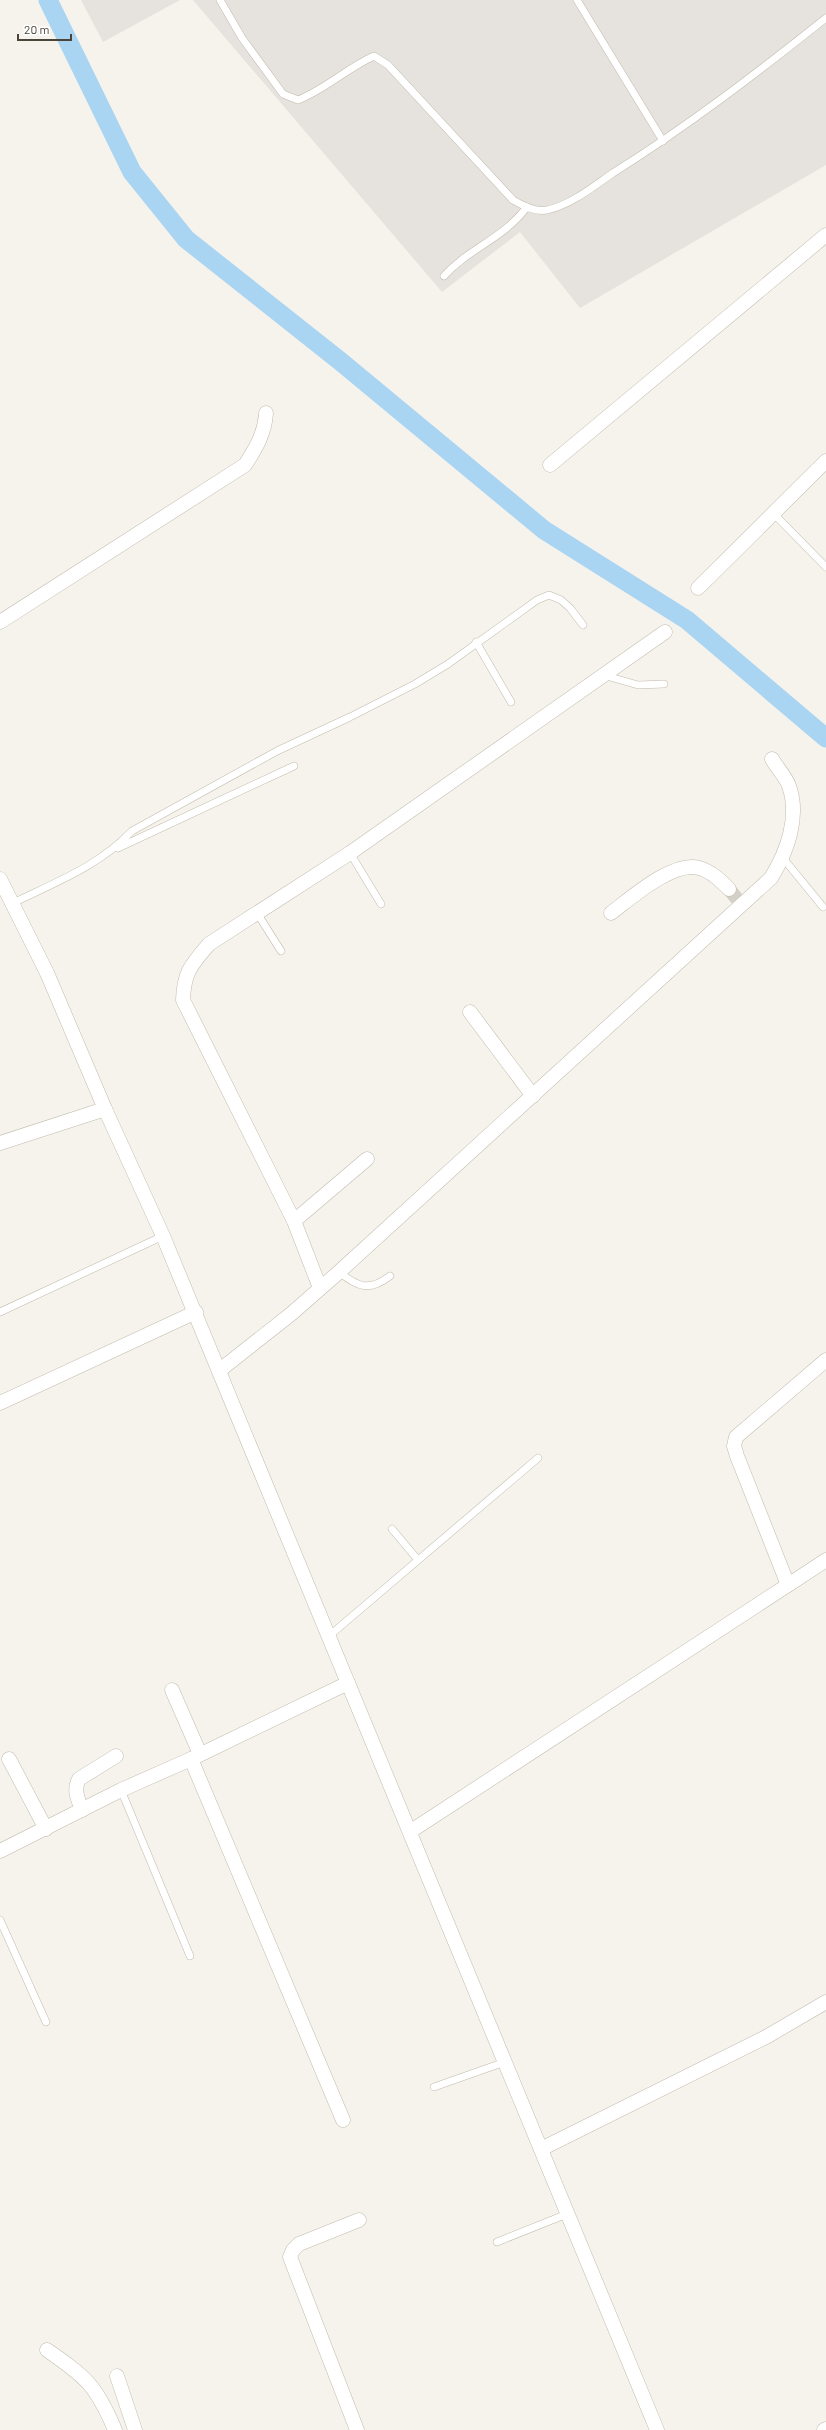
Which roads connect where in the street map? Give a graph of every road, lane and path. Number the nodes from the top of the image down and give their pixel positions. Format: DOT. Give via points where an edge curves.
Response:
graph roads {
  1 [pos="220,0"];
  2 [pos="577,0"];
  3 [pos="826,18"];
  4 [pos="663,141"];
  5 [pos="527,207"];
  6 [pos="826,235"];
  7 [pos="444,276"];
  8 [pos="266,413"];
  9 [pos="826,461"];
  10 [pos="550,465"];
  11 [pos="773,512"];
  12 [pos="826,567"];
  13 [pos="698,588"];
  14 [pos="0,622"];
  15 [pos="583,625"];
  16 [pos="665,632"];
  17 [pos="476,642"];
  18 [pos="603,675"];
  19 [pos="664,684"];
  20 [pos="511,702"];
  21 [pos="772,760"];
  22 [pos="294,766"];
  23 [pos="114,850"];
  24 [pos="350,854"];
  25 [pos="783,858"];
  26 [pos="0,878"];
  27 [pos="736,898"];
  28 [pos="13,903"];
  29 [pos="380,904"];
  30 [pos="823,907"];
  31 [pos="257,913"];
  32 [pos="611,913"];
  33 [pos="281,951"];
  34 [pos="470,1012"];
  35 [pos="533,1096"];
  36 [pos="105,1109"];
  37 [pos="0,1143"];
  38 [pos="367,1159"];
  39 [pos="294,1221"];
  40 [pos="164,1236"];
  41 [pos="339,1272"];
  42 [pos="390,1276"];
  43 [pos="320,1288"];
  44 [pos="0,1312"];
  45 [pos="196,1312"];
  46 [pos="826,1360"];
  47 [pos="220,1370"];
  48 [pos="0,1403"];
  49 [pos="538,1458"];
  50 [pos="392,1529"];
  51 [pos="418,1560"];
  52 [pos="826,1560"];
  53 [pos="788,1585"];
  54 [pos="329,1636"];
  55 [pos="348,1683"];
  56 [pos="172,1690"];
  57 [pos="116,1756"];
  58 [pos="195,1757"];
  59 [pos="8,1759"];
  60 [pos="121,1790"];
  61 [pos="82,1810"];
  62 [pos="46,1829"];
  63 [pos="411,1830"];
  64 [pos="0,1851"];
  65 [pos="0,1920"];
  66 [pos="190,1956"];
  67 [pos="826,2002"];
  68 [pos="46,2022"];
  69 [pos="505,2062"];
  70 [pos="434,2087"];
  71 [pos="343,2120"];
  72 [pos="541,2150"];
  73 [pos="567,2214"];
  74 [pos="359,2220"];
  75 [pos="497,2242"];
  76 [pos="47,2350"];
  77 [pos="117,2376"];
  78 [pos="115,2430"];
  79 [pos="135,2430"];
  80 [pos="357,2430"];
  81 [pos="657,2430"];
  1 -- 5 [label="lane" via="242,38 283,94 298,100 316,93 356,64 374,56 388,65 513,200"];
  2 -- 4 [label="lane"];
  3 -- 4 [label="lane" via="766,66"];
  4 -- 5 [label="lane" via="575,198 547,210"];
  5 -- 7 [label="lane" via="514,224 458,261"];
  6 -- 10 [label="street"];
  8 -- 14 [label="street" via="265,426 258,445 245,465"];
  9 -- 11 [label="street"];
  11 -- 12 [label="lane"];
  11 -- 13 [label="street"];
  15 -- 17 [label="lane" via="562,600 549,595 537,600"];
  16 -- 18 [label="street"];
  17 -- 20 [label="lane"];
  17 -- 23 [label="lane" via="448,664 415,684 277,751 142,825 132,831"];
  18 -- 19 [label="lane" via="638,685"];
  18 -- 24 [label="street"];
  21 -- 25 [label="street" via="789,786 794,814"];
  22 -- 23 [label="lane"];
  23 -- 28 [label="lane" via="90,865"];
  24 -- 29 [label="lane"];
  24 -- 31 [label="street"];
  25 -- 27 [label="street" via="771,878"];
  25 -- 30 [label="lane"];
  26 -- 28 [label="street"];
  27 -- 32 [label="street" via="720,880 699,867 682,867 658,878"];
  27 -- 35 [label="street"];
  28 -- 36 [label="street" via="47,973"];
  31 -- 33 [label="lane"];
  31 -- 39 [label="street" via="209,944 193,963 184,980 183,1000"];
  34 -- 35 [label="street"];
  35 -- 41 [label="street"];
  36 -- 37 [label="street"];
  36 -- 40 [label="street"];
  38 -- 39 [label="street"];
  39 -- 43 [label="street"];
  40 -- 44 [label="lane"];
  40 -- 45 [label="street"];
  41 -- 42 [label="lane" via="353,1283 365,1286 379,1285"];
  41 -- 43 [label="street"];
  43 -- 47 [label="street"];
  45 -- 47 [label="street"];
  45 -- 48 [label="street"];
  46 -- 53 [label="street" via="736,1437 734,1446"];
  47 -- 54 [label="street"];
  49 -- 51 [label="lane"];
  50 -- 51 [label="lane"];
  51 -- 54 [label="lane"];
  52 -- 53 [label="street"];
  53 -- 63 [label="street"];
  54 -- 55 [label="street"];
  55 -- 58 [label="street"];
  55 -- 63 [label="street"];
  56 -- 58 [label="street"];
  57 -- 61 [label="street" via="79,1779 76,1793"];
  58 -- 60 [label="street"];
  58 -- 71 [label="street"];
  59 -- 62 [label="street"];
  60 -- 61 [label="street"];
  60 -- 66 [label="lane"];
  61 -- 62 [label="street"];
  62 -- 64 [label="street"];
  63 -- 69 [label="street"];
  65 -- 68 [label="lane"];
  67 -- 72 [label="street" via="766,2036"];
  69 -- 70 [label="lane"];
  69 -- 72 [label="street"];
  72 -- 73 [label="street"];
  73 -- 75 [label="lane"];
  73 -- 81 [label="street"];
  74 -- 80 [label="street" via="299,2244 290,2257"];
  76 -- 78 [label="street" via="88,2381 103,2401"];
  77 -- 79 [label="street"];
}
